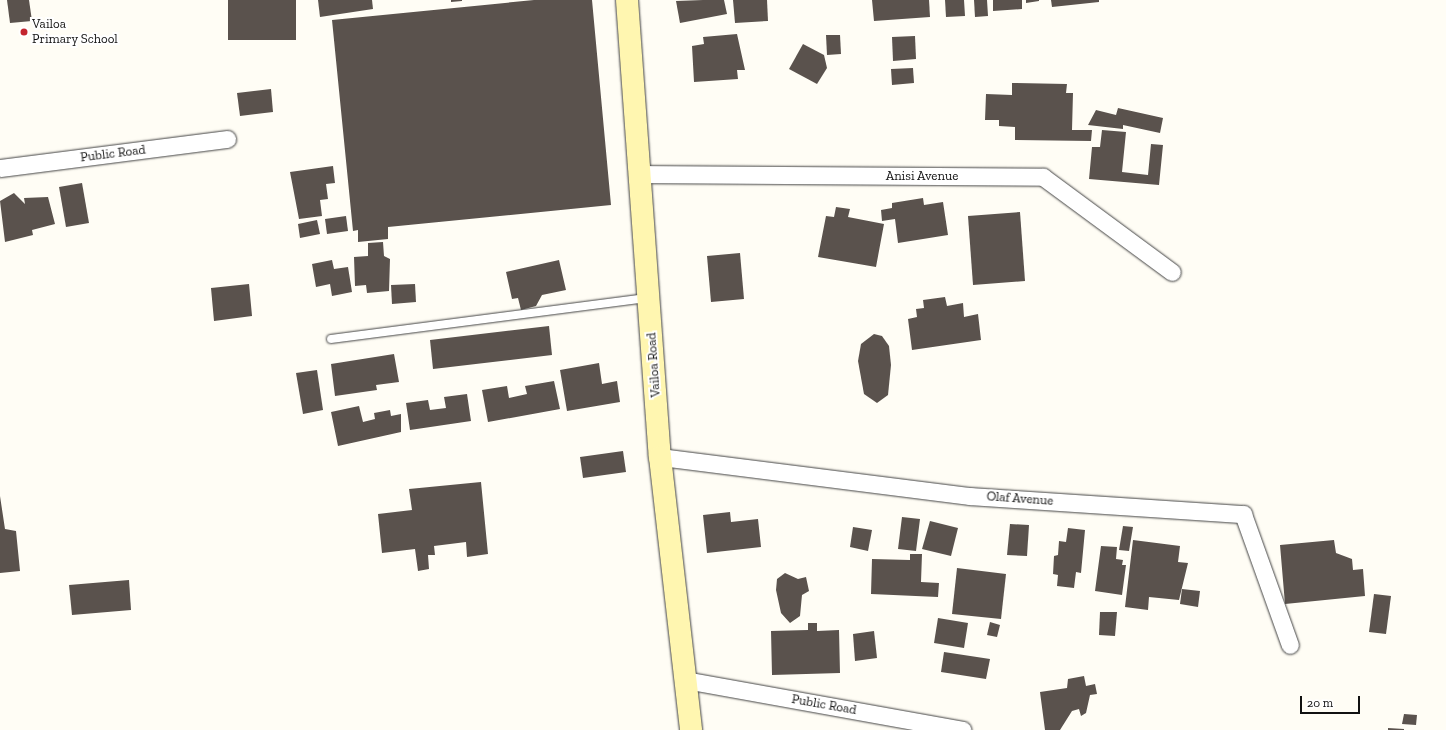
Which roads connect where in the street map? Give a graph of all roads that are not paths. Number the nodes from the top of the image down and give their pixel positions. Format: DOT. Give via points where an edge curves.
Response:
graph roads {
  1 [pos="627,0"];
  2 [pos="227,139"];
  3 [pos="0,168"];
  4 [pos="640,174"];
  5 [pos="1172,272"];
  6 [pos="649,298"];
  7 [pos="331,339"];
  8 [pos="660,457"];
  9 [pos="1290,645"];
  10 [pos="685,680"];
  11 [pos="691,730"];
  12 [pos="963,730"];
  1 -- 4 [label="main road, Vailoa Road"];
  2 -- 3 [label="street, Public Road"];
  4 -- 5 [label="street, Anisi Avenue" via="1043,177"];
  4 -- 6 [label="main road, Vailoa Road"];
  6 -- 7 [label="lane"];
  6 -- 8 [label="main road, Vailoa Road"];
  8 -- 9 [label="street, Olaf Avenue" via="970,496 1243,514"];
  8 -- 10 [label="main road, Vailoa Road"];
  10 -- 11 [label="main road, Vailoa Road"];
  10 -- 12 [label="street, Public Road"];
}
